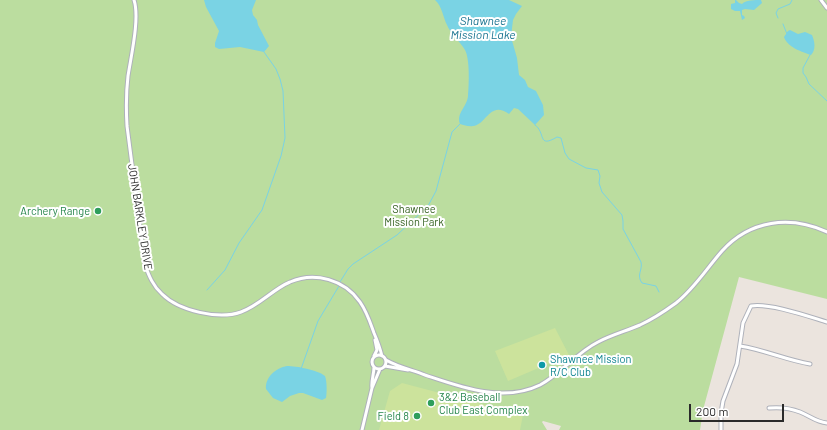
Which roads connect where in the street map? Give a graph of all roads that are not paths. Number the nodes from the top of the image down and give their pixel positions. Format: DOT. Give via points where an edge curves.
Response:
graph roads {
  1 [pos="134,0"];
  2 [pos="821,0"];
  3 [pos="827,8"];
  4 [pos="827,232"];
  5 [pos="827,322"];
  6 [pos="374,335"];
  7 [pos="740,346"];
  8 [pos="382,356"];
  9 [pos="374,357"];
  10 [pos="386,360"];
  11 [pos="810,364"];
  12 [pos="374,366"];
  13 [pos="385,366"];
  14 [pos="380,369"];
  15 [pos="410,370"];
  16 [pos="372,388"];
  17 [pos="769,408"];
  18 [pos="827,423"];
  19 [pos="362,430"];
  20 [pos="721,430"];
  1 -- 6 [label="street, JOHN BARKLEY DRIVE" via="136,14 127,89 127,126 145,266 156,288 177,305 224,315 247,310 290,282 305,278 322,278 339,284 357,298"];
  2 -- 3 [label="street"];
  4 -- 15 [label="street" via="802,223 785,222 765,224 742,234 722,251 678,302 640,324 589,347 545,381 530,389 513,393 487,392"];
  5 -- 7 [label="street" via="770,307 752,306 743,324"];
  6 -- 8 [label="street, JOHN BARKLEY DRIVE"];
  6 -- 9 [label="street" via="377,350"];
  7 -- 11 [label="street"];
  7 -- 20 [label="street" via="737,364 720,413"];
  8 -- 9 [label="street"];
  8 -- 10 [label="street"];
  9 -- 12 [label="street"];
  10 -- 13 [label="street"];
  10 -- 15 [label="street"];
  12 -- 14 [label="street"];
  12 -- 16 [label="street"];
  13 -- 14 [label="street"];
  13 -- 15 [label="street"];
  14 -- 16 [label="street"];
  16 -- 19 [label="street"];
  17 -- 18 [label="street" via="790,409"];
}
